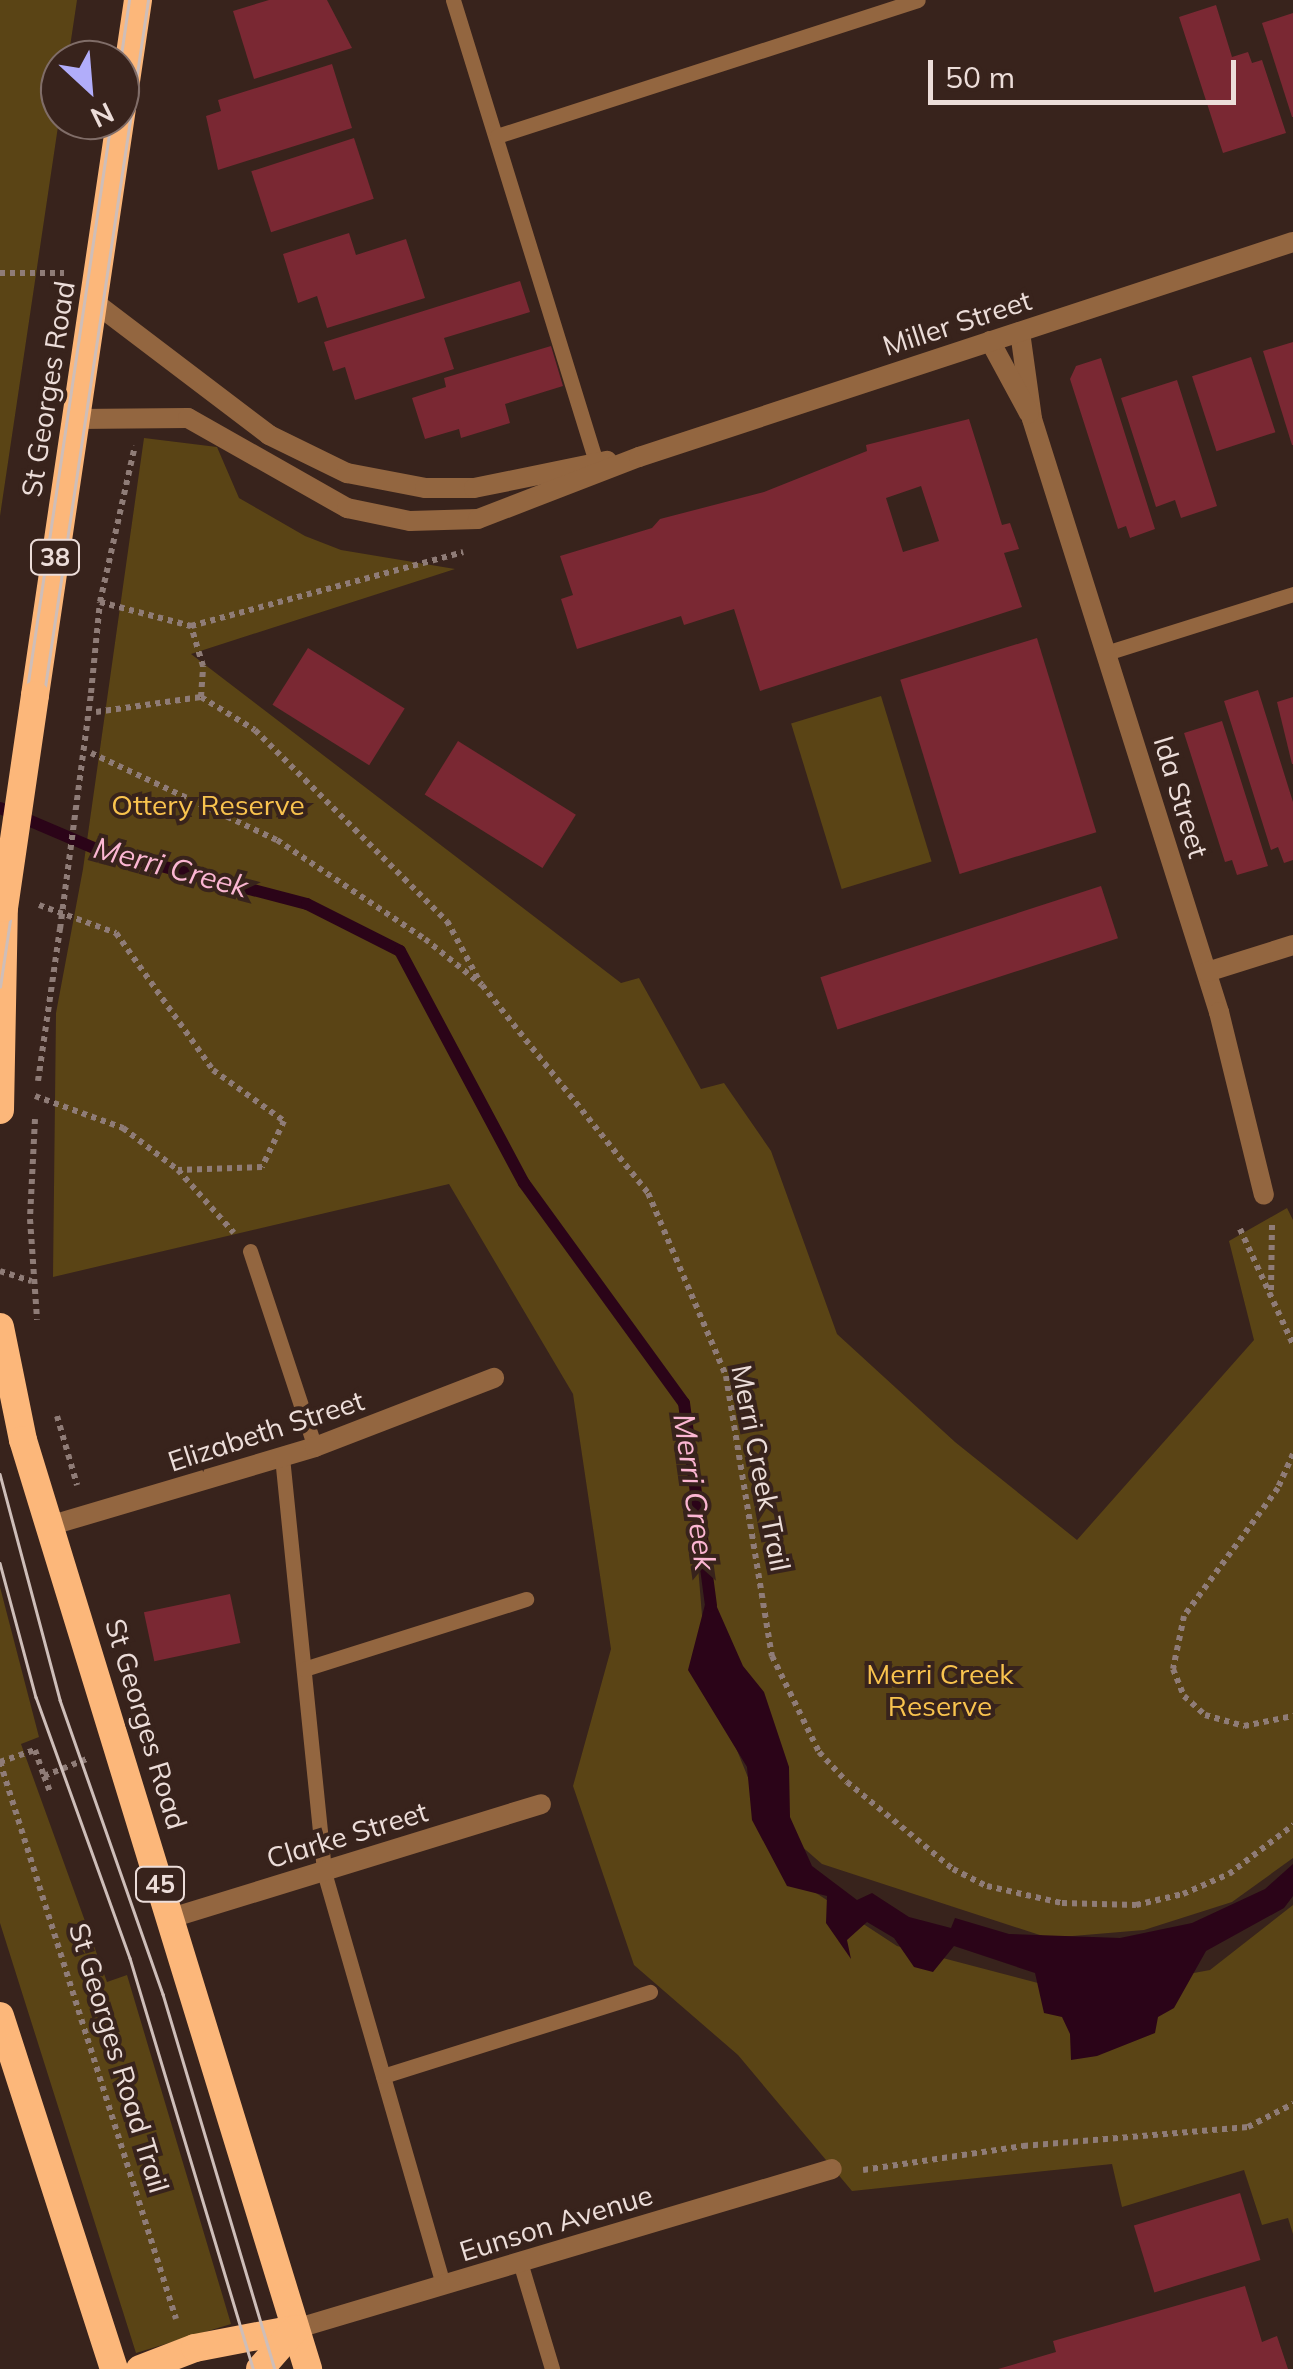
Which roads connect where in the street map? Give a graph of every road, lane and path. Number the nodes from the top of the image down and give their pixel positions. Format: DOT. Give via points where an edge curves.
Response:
graph roads {
  1 [pos="138,0"];
  2 [pos="453,0"];
  3 [pos="918,0"];
  4 [pos="497,136"];
  5 [pos="1293,242"];
  6 [pos="45,272"];
  7 [pos="0,273"];
  8 [pos="94,302"];
  9 [pos="1020,332"];
  10 [pos="990,342"];
  11 [pos="140,416"];
  12 [pos="78,419"];
  13 [pos="1032,419"];
  14 [pos="639,457"];
  15 [pos="596,462"];
  16 [pos="478,519"];
  17 [pos="1293,594"];
  18 [pos="100,602"];
  19 [pos="191,626"];
  20 [pos="1106,653"];
  21 [pos="201,698"];
  22 [pos="96,712"];
  23 [pos="91,753"];
  24 [pos="33,903"];
  25 [pos="2,915"];
  26 [pos="1293,944"];
  27 [pos="1207,972"];
  28 [pos="482,985"];
  29 [pos="37,1099"];
  30 [pos="0,1110"];
  31 [pos="178,1170"];
  32 [pos="1264,1194"];
  33 [pos="1240,1229"];
  34 [pos="250,1251"];
  35 [pos="0,1271"];
  36 [pos="31,1281"];
  37 [pos="1271,1292"];
  38 [pos="0,1326"];
  39 [pos="38,1328"];
  40 [pos="1293,1344"];
  41 [pos="494,1378"];
  42 [pos="0,1400"];
  43 [pos="53,1404"];
  44 [pos="12,1434"];
  45 [pos="314,1447"];
  46 [pos="1293,1454"];
  47 [pos="282,1457"];
  48 [pos="86,1516"];
  49 [pos="52,1525"];
  50 [pos="526,1598"];
  51 [pos="304,1669"];
  52 [pos="1293,1716"];
  53 [pos="0,1762"];
  54 [pos="44,1776"];
  55 [pos="50,1792"];
  56 [pos="540,1804"];
  57 [pos="1293,1825"];
  58 [pos="324,1872"];
  59 [pos="170,1918"];
  60 [pos="650,1992"];
  61 [pos="0,2016"];
  62 [pos="383,2076"];
  63 [pos="1293,2104"];
  64 [pos="832,2169"];
  65 [pos="520,2262"];
  66 [pos="443,2285"];
  67 [pos="295,2329"];
  68 [pos="186,2351"];
  69 [pos="114,2369"];
  70 [pos="140,2369"];
  71 [pos="260,2369"];
  72 [pos="308,2369"];
  73 [pos="552,2369"];
  1 -- 8 [label="highway, St Georges Road / 38"];
  2 -- 4 [label="lane"];
  3 -- 4 [label="lane"];
  4 -- 15 [label="lane"];
  5 -- 9 [label="street, Miller Street"];
  6 -- 7 [label="path"];
  8 -- 12 [label="highway, St Georges Road / 38"];
  8 -- 15 [label="street, Miller Street" via="269,435 347,473 425,488 474,488"];
  9 -- 10 [label="street, Miller Street"];
  9 -- 13 [label="street, Ida Street"];
  10 -- 13 [label="street, Ida Street"];
  10 -- 14 [label="street, Miller Street"];
  11 -- 12 [label="street, Miller Street"];
  11 -- 16 [label="street, Miller Street" via="201,422 304,489 347,508 410,522"];
  11 -- 18 [label="path"];
  12 -- 25 [label="highway, St Georges Road / 38, bridge"];
  13 -- 20 [label="street, Ida Street"];
  14 -- 15 [label="street, Miller Street"];
  14 -- 16 [label="street, Miller Street"];
  16 -- 19 [label="path" via="484,547"];
  17 -- 20 [label="lane"];
  18 -- 19 [label="path"];
  18 -- 29 [label="path, bridge"];
  19 -- 21 [label="path" via="202,666"];
  20 -- 27 [label="street, Ida Street"];
  21 -- 22 [label="path"];
  21 -- 28 [label="path" via="255,730 447,921"];
  23 -- 28 [label="path, Merri Creek Trail" via="321,866"];
  24 -- 31 [label="path" via="116,933 213,1070 284,1121 262,1167"];
  25 -- 30 [label="highway, St Georges Road / 38"];
  26 -- 27 [label="street"];
  27 -- 32 [label="street, Ida Street"];
  28 -- 57 [label="path, Merri Creek Trail" via="648,1193 726,1376 772,1656 819,1752 847,1782 953,1869 987,1886 1062,1903 1136,1905 1183,1894 1229,1874"];
  29 -- 31 [label="path" via="123,1128"];
  29 -- 36 [label="path"];
  31 -- 34 [label="path"];
  32 -- 37 [label="path" via="1272,1224"];
  33 -- 37 [label="path"];
  34 -- 45 [label="lane"];
  35 -- 36 [label="path"];
  36 -- 39 [label="path"];
  37 -- 40 [label="path"];
  38 -- 44 [label="highway, St Georges Road / 45"];
  41 -- 45 [label="street, Elizabeth Street"];
  42 -- 44 [label="highway"];
  43 -- 48 [label="path"];
  44 -- 49 [label="highway, St Georges Road / 45"];
  45 -- 47 [label="street, Elizabeth Street"];
  46 -- 52 [label="path" via="1278,1488 1184,1616 1173,1669 1184,1696 1204,1715 1244,1726"];
  47 -- 48 [label="street, Elizabeth Street"];
  47 -- 51 [label="lane"];
  48 -- 49 [label="street, Elizabeth Street"];
  49 -- 59 [label="highway, St Georges Road / 45"];
  50 -- 51 [label="lane"];
  51 -- 58 [label="lane"];
  53 -- 68 [label="path, St Georges Road Trail"];
  54 -- 55 [label="path"];
  56 -- 58 [label="street, Clarke Street"];
  58 -- 59 [label="street, Clarke Street"];
  58 -- 62 [label="lane"];
  59 -- 67 [label="highway, St Georges Road / 45"];
  60 -- 62 [label="lane"];
  61 -- 69 [label="highway"];
  62 -- 66 [label="lane"];
  63 -- 64 [label="path" via="1248,2127"];
  64 -- 65 [label="street, Eunson Avenue"];
  65 -- 66 [label="street, Eunson Avenue"];
  65 -- 73 [label="lane"];
  66 -- 67 [label="street, Eunson Avenue"];
  67 -- 68 [label="highway"];
  67 -- 71 [label="highway"];
  67 -- 72 [label="highway, St Georges Road / 45"];
  68 -- 70 [label="highway"];
}
